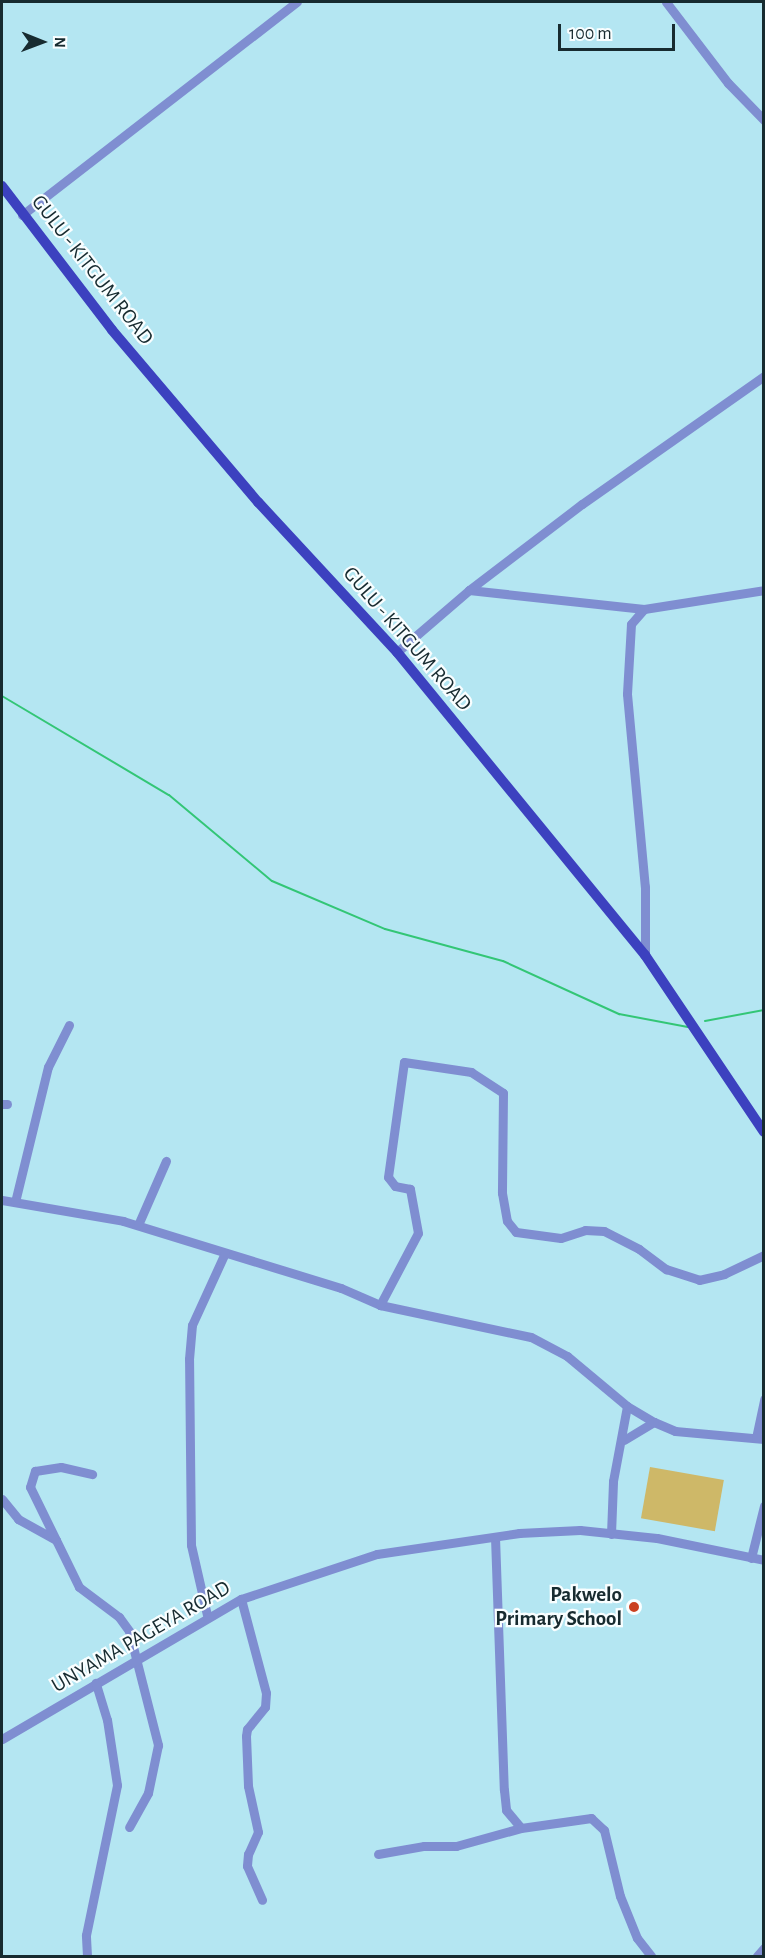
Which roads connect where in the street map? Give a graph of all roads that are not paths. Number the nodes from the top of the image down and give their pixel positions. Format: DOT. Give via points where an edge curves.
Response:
graph roads {
  1 [pos="297,2"];
  2 [pos="666,2"];
  3 [pos="764,120"];
  4 [pos="3,191"];
  5 [pos="22,215"];
  6 [pos="764,376"];
  7 [pos="469,590"];
  8 [pos="764,590"];
  9 [pos="644,609"];
  10 [pos="397,652"];
  11 [pos="645,955"];
  12 [pos="69,1025"];
  13 [pos="764,1132"];
  14 [pos="166,1161"];
  15 [pos="2,1200"];
  16 [pos="15,1202"];
  17 [pos="138,1225"];
  18 [pos="225,1253"];
  19 [pos="764,1255"];
  20 [pos="380,1305"];
  21 [pos="764,1399"];
  22 [pos="627,1406"];
  23 [pos="654,1422"];
  24 [pos="760,1438"];
  25 [pos="624,1440"];
  26 [pos="92,1473"];
  27 [pos="2,1499"];
  28 [pos="764,1506"];
  29 [pos="611,1534"];
  30 [pos="495,1537"];
  31 [pos="56,1540"];
  32 [pos="751,1558"];
  33 [pos="764,1560"];
  34 [pos="240,1599"];
  35 [pos="207,1616"];
  36 [pos="136,1659"];
  37 [pos="96,1683"];
  38 [pos="2,1739"];
  39 [pos="129,1827"];
  40 [pos="521,1828"];
  41 [pos="378,1854"];
  42 [pos="262,1900"];
  43 [pos="764,1948"];
  44 [pos="87,1956"];
  45 [pos="651,1956"];
  46 [pos="757,1956"];
  1 -- 5 [label="street"];
  2 -- 3 [label="street" via="728,83"];
  4 -- 5 [label="main road, GULU - KITGUM ROAD"];
  5 -- 10 [label="main road, GULU - KITGUM ROAD" via="112,330 258,502"];
  6 -- 7 [label="street"];
  7 -- 9 [label="street"];
  7 -- 10 [label="street"];
  8 -- 9 [label="street"];
  9 -- 11 [label="street" via="631,624 627,694 645,887"];
  10 -- 11 [label="main road, GULU - KITGUM ROAD"];
  11 -- 13 [label="main road, GULU - KITGUM ROAD"];
  12 -- 16 [label="street" via="48,1067"];
  14 -- 17 [label="street"];
  15 -- 16 [label="street"];
  16 -- 17 [label="street"];
  17 -- 18 [label="street"];
  18 -- 20 [label="street" via="341,1288"];
  18 -- 35 [label="street" via="192,1325 189,1359 191,1545"];
  19 -- 20 [label="street" via="724,1274 699,1280 666,1269 604,1231 585,1230 561,1238 516,1232 507,1221 502,1193 503,1093 471,1072 404,1062 388,1178 395,1186 410,1189 418,1233"];
  20 -- 22 [label="street" via="531,1337 567,1356"];
  21 -- 24 [label="street"];
  22 -- 23 [label="street"];
  22 -- 25 [label="street"];
  23 -- 24 [label="street" via="675,1431"];
  23 -- 25 [label="street"];
  25 -- 29 [label="street" via="613,1481"];
  26 -- 31 [label="street" via="61,1467 35,1471 30,1486"];
  27 -- 31 [label="street" via="18,1519"];
  28 -- 32 [label="street"];
  29 -- 30 [label="street, UNYAMA PAGEYA ROAD" via="548,1530"];
  29 -- 32 [label="street, UNYAMA PAGEYA ROAD" via="657,1538"];
  30 -- 34 [label="street, UNYAMA PAGEYA ROAD" via="377,1554"];
  30 -- 40 [label="street" via="504,1790 506,1810"];
  31 -- 36 [label="street" via="79,1587 119,1617 129,1631"];
  32 -- 33 [label="street, UNYAMA PAGEYA ROAD"];
  34 -- 35 [label="street, UNYAMA PAGEYA ROAD"];
  34 -- 42 [label="street" via="266,1693 265,1707 246,1736 248,1786 258,1832 247,1866"];
  35 -- 36 [label="street, UNYAMA PAGEYA ROAD"];
  36 -- 37 [label="street, UNYAMA PAGEYA ROAD"];
  36 -- 39 [label="street" via="158,1753 148,1793"];
  37 -- 38 [label="street, UNYAMA PAGEYA ROAD"];
  37 -- 44 [label="street" via="107,1720 117,1785 86,1935"];
  40 -- 41 [label="street" via="456,1846 423,1846"];
  40 -- 45 [label="street" via="579,1818 598,1821 604,1830 620,1896 637,1938"];
  43 -- 46 [label="street"];
}
